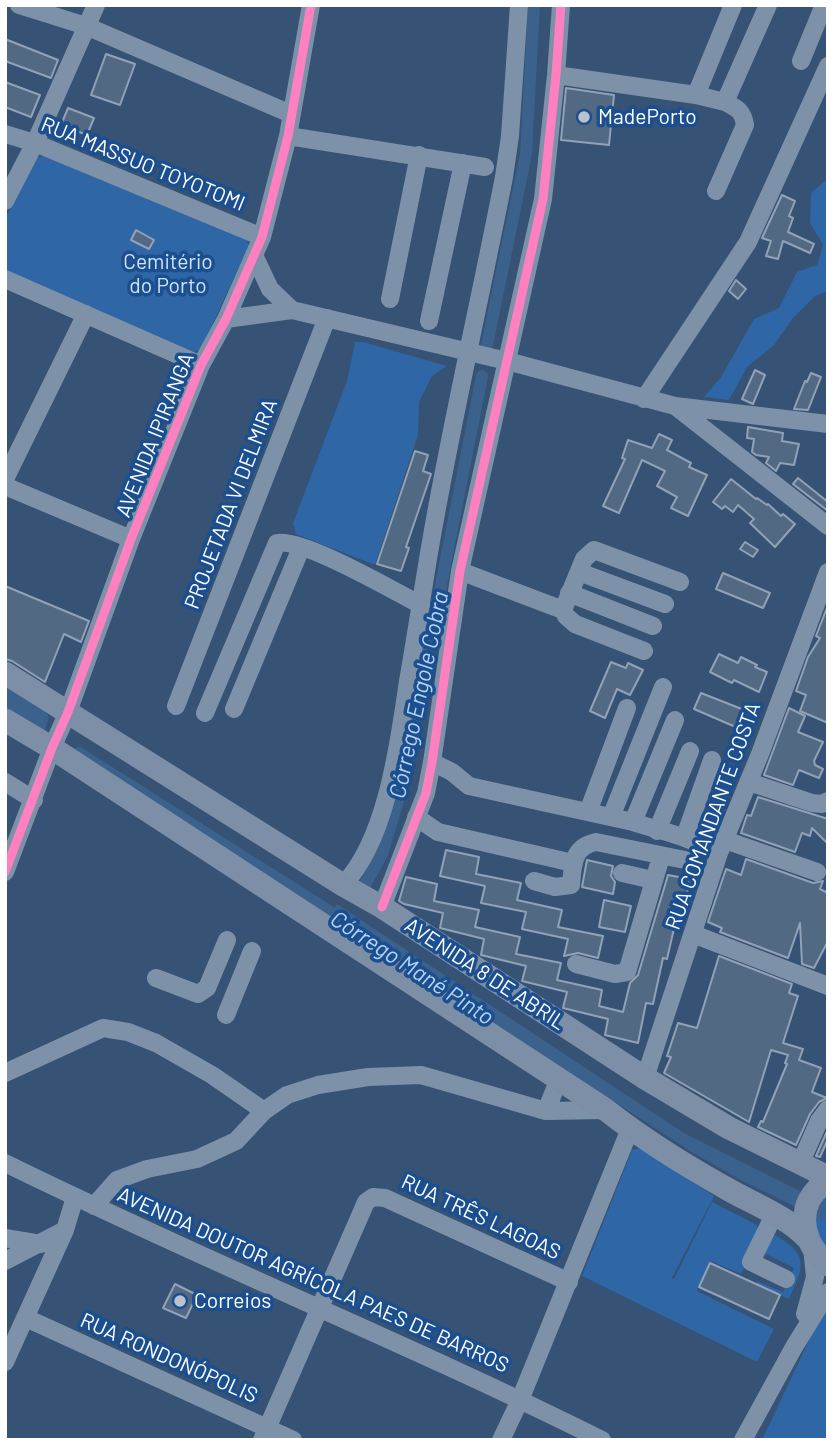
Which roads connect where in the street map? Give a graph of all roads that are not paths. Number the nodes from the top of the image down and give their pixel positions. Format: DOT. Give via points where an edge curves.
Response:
graph roads {
  1 [pos="19,5"];
  2 [pos="96,5"];
  3 [pos="311,5"];
  4 [pos="519,5"];
  5 [pos="561,5"];
  6 [pos="733,5"];
  7 [pos="768,5"];
  8 [pos="824,5"];
  9 [pos="86,26"];
  10 [pos="801,61"];
  11 [pos="828,66"];
  12 [pos="556,75"];
  13 [pos="696,94"];
  14 [pos="725,102"];
  15 [pos="291,114"];
  16 [pos="5,134"];
  17 [pos="288,136"];
  18 [pos="35,143"];
  19 [pos="419,155"];
  20 [pos="463,163"];
  21 [pos="485,167"];
  22 [pos="716,191"];
  23 [pos="5,201"];
  24 [pos="262,237"];
  25 [pos="254,255"];
  26 [pos="5,279"];
  27 [pos="390,299"];
  28 [pos="292,310"];
  29 [pos="86,314"];
  30 [pos="327,318"];
  31 [pos="226,319"];
  32 [pos="429,321"];
  33 [pos="469,352"];
  34 [pos="507,361"];
  35 [pos="201,365"];
  36 [pos="644,399"];
  37 [pos="675,406"];
  38 [pos="828,425"];
  39 [pos="5,479"];
  40 [pos="5,486"];
  41 [pos="828,526"];
  42 [pos="131,539"];
  43 [pos="301,548"];
  44 [pos="460,571"];
  45 [pos="579,572"];
  46 [pos="828,572"];
  47 [pos="680,582"];
  48 [pos="566,601"];
  49 [pos="665,604"];
  50 [pos="421,605"];
  51 [pos="653,626"];
  52 [pos="644,651"];
  53 [pos="5,673"];
  54 [pos="663,687"];
  55 [pos="176,706"];
  56 [pos="234,709"];
  57 [pos="627,709"];
  58 [pos="205,713"];
  59 [pos="67,714"];
  60 [pos="5,720"];
  61 [pos="675,720"];
  62 [pos="53,747"];
  63 [pos="690,751"];
  64 [pos="712,760"];
  65 [pos="432,762"];
  66 [pos="5,782"];
  67 [pos="749,782"];
  68 [pos="34,800"];
  69 [pos="828,800"];
  70 [pos="588,812"];
  71 [pos="416,817"];
  72 [pos="611,817"];
  73 [pos="633,821"];
  74 [pos="657,831"];
  75 [pos="685,836"];
  76 [pos="724,840"];
  77 [pos="701,845"];
  78 [pos="661,857"];
  79 [pos="685,860"];
  80 [pos="573,863"];
  81 [pos="5,872"];
  82 [pos="817,872"];
  83 [pos="622,873"];
  84 [pos="653,880"];
  85 [pos="534,881"];
  86 [pos="342,885"];
  87 [pos="382,907"];
  88 [pos="693,934"];
  89 [pos="228,940"];
  90 [pos="252,951"];
  91 [pos="576,964"];
  92 [pos="156,978"];
  93 [pos="828,986"];
  94 [pos="226,1015"];
  95 [pos="5,1073"];
  96 [pos="645,1078"];
  97 [pos="559,1079"];
  98 [pos="828,1109"];
  99 [pos="606,1110"];
  100 [pos="264,1111"];
  101 [pos="546,1111"];
  102 [pos="630,1129"];
  103 [pos="5,1163"];
  104 [pos="800,1164"];
  105 [pos="823,1183"];
  106 [pos="75,1197"];
  107 [pos="94,1206"];
  108 [pos="774,1215"];
  109 [pos="65,1230"];
  110 [pos="5,1238"];
  111 [pos="809,1242"];
  112 [pos="41,1244"];
  113 [pos="5,1261"];
  114 [pos="828,1265"];
  115 [pos="786,1279"];
  116 [pos="569,1282"];
  117 [pos="828,1292"];
  118 [pos="321,1307"];
  119 [pos="26,1318"];
  120 [pos="794,1347"];
  121 [pos="5,1362"];
  122 [pos="520,1399"];
  123 [pos="265,1434"];
  124 [pos="293,1440"];
  125 [pos="501,1440"];
  126 [pos="601,1440"];
  127 [pos="743,1440"];
  1 -- 9 [label="street"];
  2 -- 9 [label="street"];
  3 -- 15 [label="street, AVENIDA IPIRANGA"];
  4 -- 33 [label="street" via="505,177"];
  5 -- 12 [label="street"];
  6 -- 13 [label="street"];
  7 -- 14 [label="street"];
  8 -- 10 [label="street"];
  9 -- 15 [label="street"];
  9 -- 18 [label="street"];
  11 -- 36 [label="street" via="748,242"];
  12 -- 13 [label="street"];
  12 -- 34 [label="street" via="543,199"];
  13 -- 14 [label="street"];
  14 -- 22 [label="street" via="739,109 745,125"];
  15 -- 17 [label="street, AVENIDA IPIRANGA"];
  16 -- 18 [label="street, RUA MASSUO TOYOTOMI"];
  17 -- 19 [label="street"];
  17 -- 24 [label="street, AVENIDA IPIRANGA"];
  18 -- 23 [label="street"];
  18 -- 24 [label="street, RUA MASSUO TOYOTOMI"];
  19 -- 20 [label="street"];
  19 -- 27 [label="street"];
  20 -- 21 [label="street"];
  20 -- 32 [label="street"];
  24 -- 25 [label="street, AVENIDA IPIRANGA"];
  25 -- 28 [label="street" via="270,289"];
  25 -- 31 [label="street, AVENIDA IPIRANGA"];
  26 -- 29 [label="street"];
  28 -- 30 [label="street"];
  28 -- 31 [label="street"];
  29 -- 35 [label="street"];
  29 -- 39 [label="street"];
  30 -- 33 [label="street"];
  30 -- 55 [label="street, PROJETADA VI DELMIRA"];
  31 -- 35 [label="street, AVENIDA IPIRANGA"];
  33 -- 34 [label="street"];
  33 -- 50 [label="street"];
  34 -- 36 [label="street"];
  34 -- 44 [label="street"];
  35 -- 42 [label="street, AVENIDA IPIRANGA"];
  36 -- 37 [label="street"];
  37 -- 38 [label="street"];
  37 -- 41 [label="street"];
  40 -- 42 [label="street"];
  42 -- 59 [label="street, AVENIDA IPIRANGA"];
  43 -- 50 [label="street" via="368,575"];
  43 -- 56 [label="street"];
  43 -- 58 [label="street" via="282,542 274,546"];
  44 -- 48 [label="street"];
  44 -- 65 [label="street"];
  45 -- 47 [label="street" via="594,550"];
  45 -- 48 [label="street"];
  45 -- 49 [label="street"];
  46 -- 67 [label="street, RUA COMANDANTE COSTA"];
  48 -- 51 [label="street"];
  48 -- 52 [label="street" via="566,616 575,624"];
  50 -- 86 [label="street" via="396,756 379,820 352,876"];
  53 -- 59 [label="main road, AVENIDA 8 DE ABRIL"];
  54 -- 72 [label="street"];
  57 -- 70 [label="street"];
  59 -- 62 [label="street, AVENIDA IPIRANGA"];
  59 -- 86 [label="main road, AVENIDA 8 DE ABRIL"];
  60 -- 62 [label="main road"];
  61 -- 73 [label="street"];
  62 -- 68 [label="street, AVENIDA IPIRANGA"];
  62 -- 97 [label="main road"];
  63 -- 74 [label="street"];
  64 -- 75 [label="street"];
  65 -- 70 [label="street" via="470,786"];
  65 -- 71 [label="street"];
  66 -- 68 [label="street"];
  67 -- 69 [label="street" via="812,803"];
  67 -- 76 [label="street, RUA COMANDANTE COSTA"];
  68 -- 81 [label="street, AVENIDA IPIRANGA"];
  70 -- 72 [label="street"];
  71 -- 80 [label="street" via="438,832"];
  71 -- 87 [label="street"];
  72 -- 73 [label="street"];
  73 -- 74 [label="street"];
  74 -- 75 [label="street"];
  75 -- 77 [label="street"];
  76 -- 82 [label="street"];
  76 -- 88 [label="street, RUA COMANDANTE COSTA"];
  78 -- 79 [label="street"];
  78 -- 80 [label="street" via="596,842 584,844"];
  78 -- 84 [label="street"];
  80 -- 85 [label="street" via="571,885 555,887"];
  83 -- 84 [label="street"];
  84 -- 91 [label="street" via="627,972 615,974"];
  86 -- 87 [label="main road, AVENIDA 8 DE ABRIL"];
  87 -- 96 [label="main road, AVENIDA 8 DE ABRIL"];
  88 -- 93 [label="street"];
  88 -- 96 [label="street, RUA COMANDANTE COSTA"];
  89 -- 92 [label="street" via="207,988 198,994"];
  90 -- 94 [label="street"];
  95 -- 100 [label="street" via="103,1028 156,1043"];
  96 -- 104 [label="main road, AVENIDA 8 DE ABRIL"];
  97 -- 99 [label="main road"];
  97 -- 101 [label="street"];
  98 -- 104 [label="street"];
  99 -- 101 [label="street"];
  99 -- 102 [label="main road"];
  100 -- 101 [label="street" via="287,1095 318,1085 421,1075"];
  100 -- 107 [label="street" via="236,1141 197,1159 117,1180"];
  102 -- 108 [label="main road"];
  102 -- 116 [label="street"];
  103 -- 106 [label="street, AVENIDA DOUTOR AGRÍCOLA PAES DE BARROS"];
  104 -- 105 [label="main road, AVENIDA 8 DE ABRIL"];
  105 -- 111 [label="main road, AVENIDA 8 DE ABRIL" via="803,1214"];
  106 -- 107 [label="street, AVENIDA DOUTOR AGRÍCOLA PAES DE BARROS"];
  106 -- 109 [label="street"];
  107 -- 118 [label="street, AVENIDA DOUTOR AGRÍCOLA PAES DE BARROS"];
  108 -- 111 [label="main road" via="794,1226"];
  108 -- 115 [label="street" via="751,1262"];
  109 -- 112 [label="street"];
  109 -- 119 [label="street"];
  110 -- 112 [label="street"];
  111 -- 114 [label="main road"];
  111 -- 120 [label="street" via="816,1277"];
  112 -- 113 [label="street"];
  116 -- 118 [label="street, RUA TRÊS LAGOAS" via="385,1198 373,1197 366,1202"];
  116 -- 122 [label="street"];
  117 -- 120 [label="street"];
  118 -- 122 [label="street, AVENIDA DOUTOR AGRÍCOLA PAES DE BARROS"];
  118 -- 123 [label="street"];
  119 -- 121 [label="street"];
  119 -- 123 [label="street, RUA RONDONÓPOLIS"];
  120 -- 127 [label="street"];
  122 -- 125 [label="street"];
  122 -- 126 [label="street, AVENIDA DOUTOR AGRÍCOLA PAES DE BARROS"];
  123 -- 124 [label="street, RUA RONDONÓPOLIS"];
}
